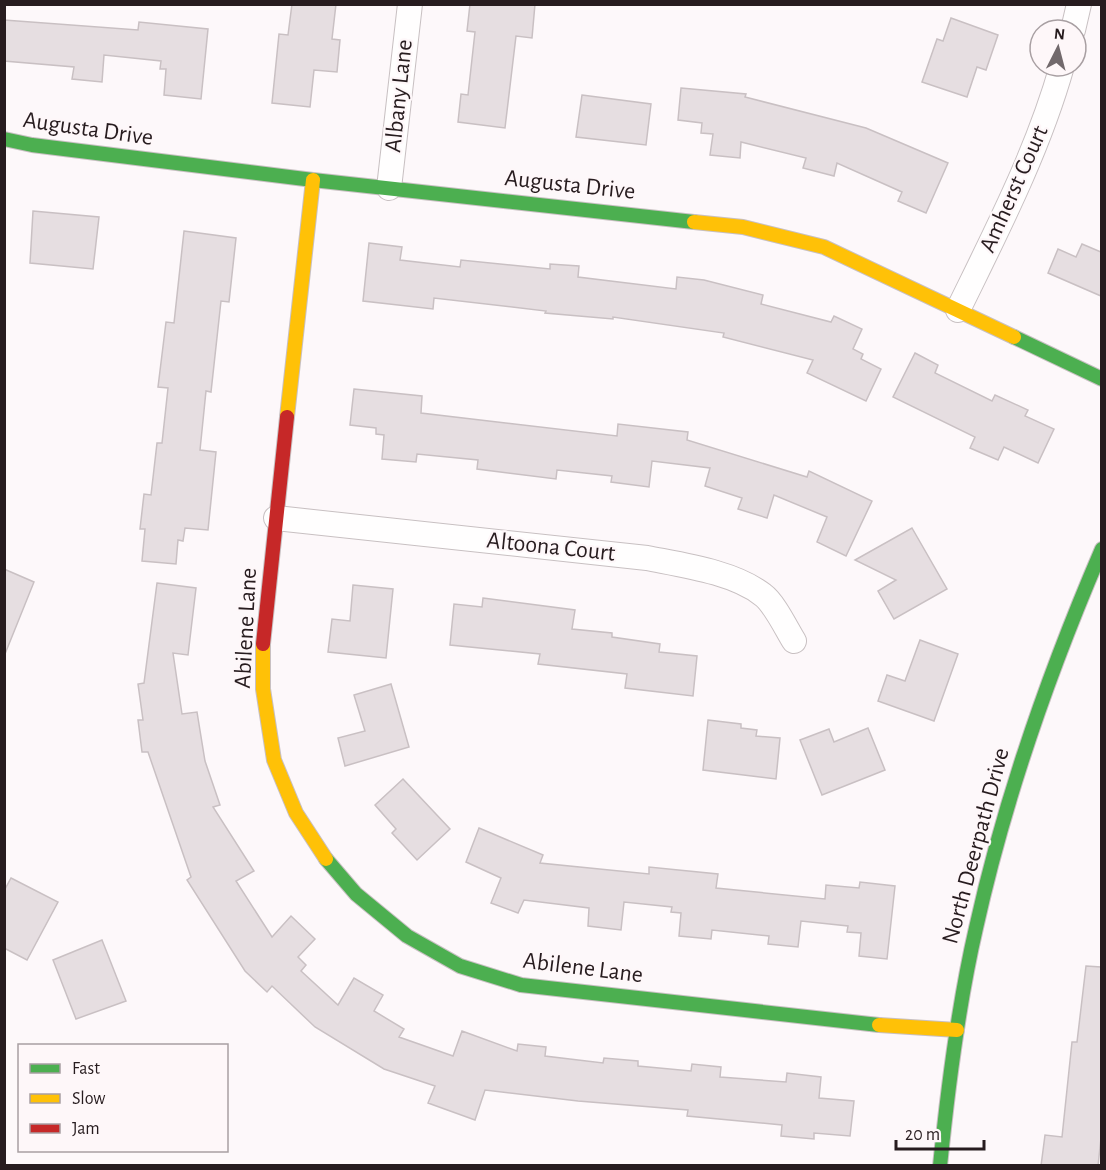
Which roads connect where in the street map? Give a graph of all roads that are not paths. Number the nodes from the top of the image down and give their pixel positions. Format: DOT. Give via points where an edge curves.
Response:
graph roads {
  1 [pos="410,4"];
  2 [pos="1059,78"];
  3 [pos="4,139"];
  4 [pos="313,180"];
  5 [pos="389,188"];
  6 [pos="958,310"];
  7 [pos="1101,379"];
  8 [pos="276,518"];
  9 [pos="1098,565"];
  10 [pos="794,641"];
  11 [pos="957,1030"];
  12 [pos="940,1166"];
  1 -- 5 [label="street, Albany Lane"];
  2 -- 6 [label="street, Amherst Court" via="1011,204"];
  3 -- 4 [label="street, Augusta Drive"];
  4 -- 5 [label="street, Augusta Drive"];
  4 -- 8 [label="street, Abilene Lane"];
  5 -- 6 [label="street, Augusta Drive" via="743,227 824,248"];
  6 -- 7 [label="street, Augusta Drive"];
  8 -- 10 [label="street, Altoona Court" via="647,558 708,570 765,596"];
  8 -- 11 [label="street, Abilene Lane" via="263,640 263,689 274,760 296,813 326,859 356,894 407,936 460,966 520,985"];
  9 -- 11 [label="street, North Deerpath Drive" via="1066,627 1012,786 969,956"];
  11 -- 12 [label="street, North Deerpath Drive"];
}
